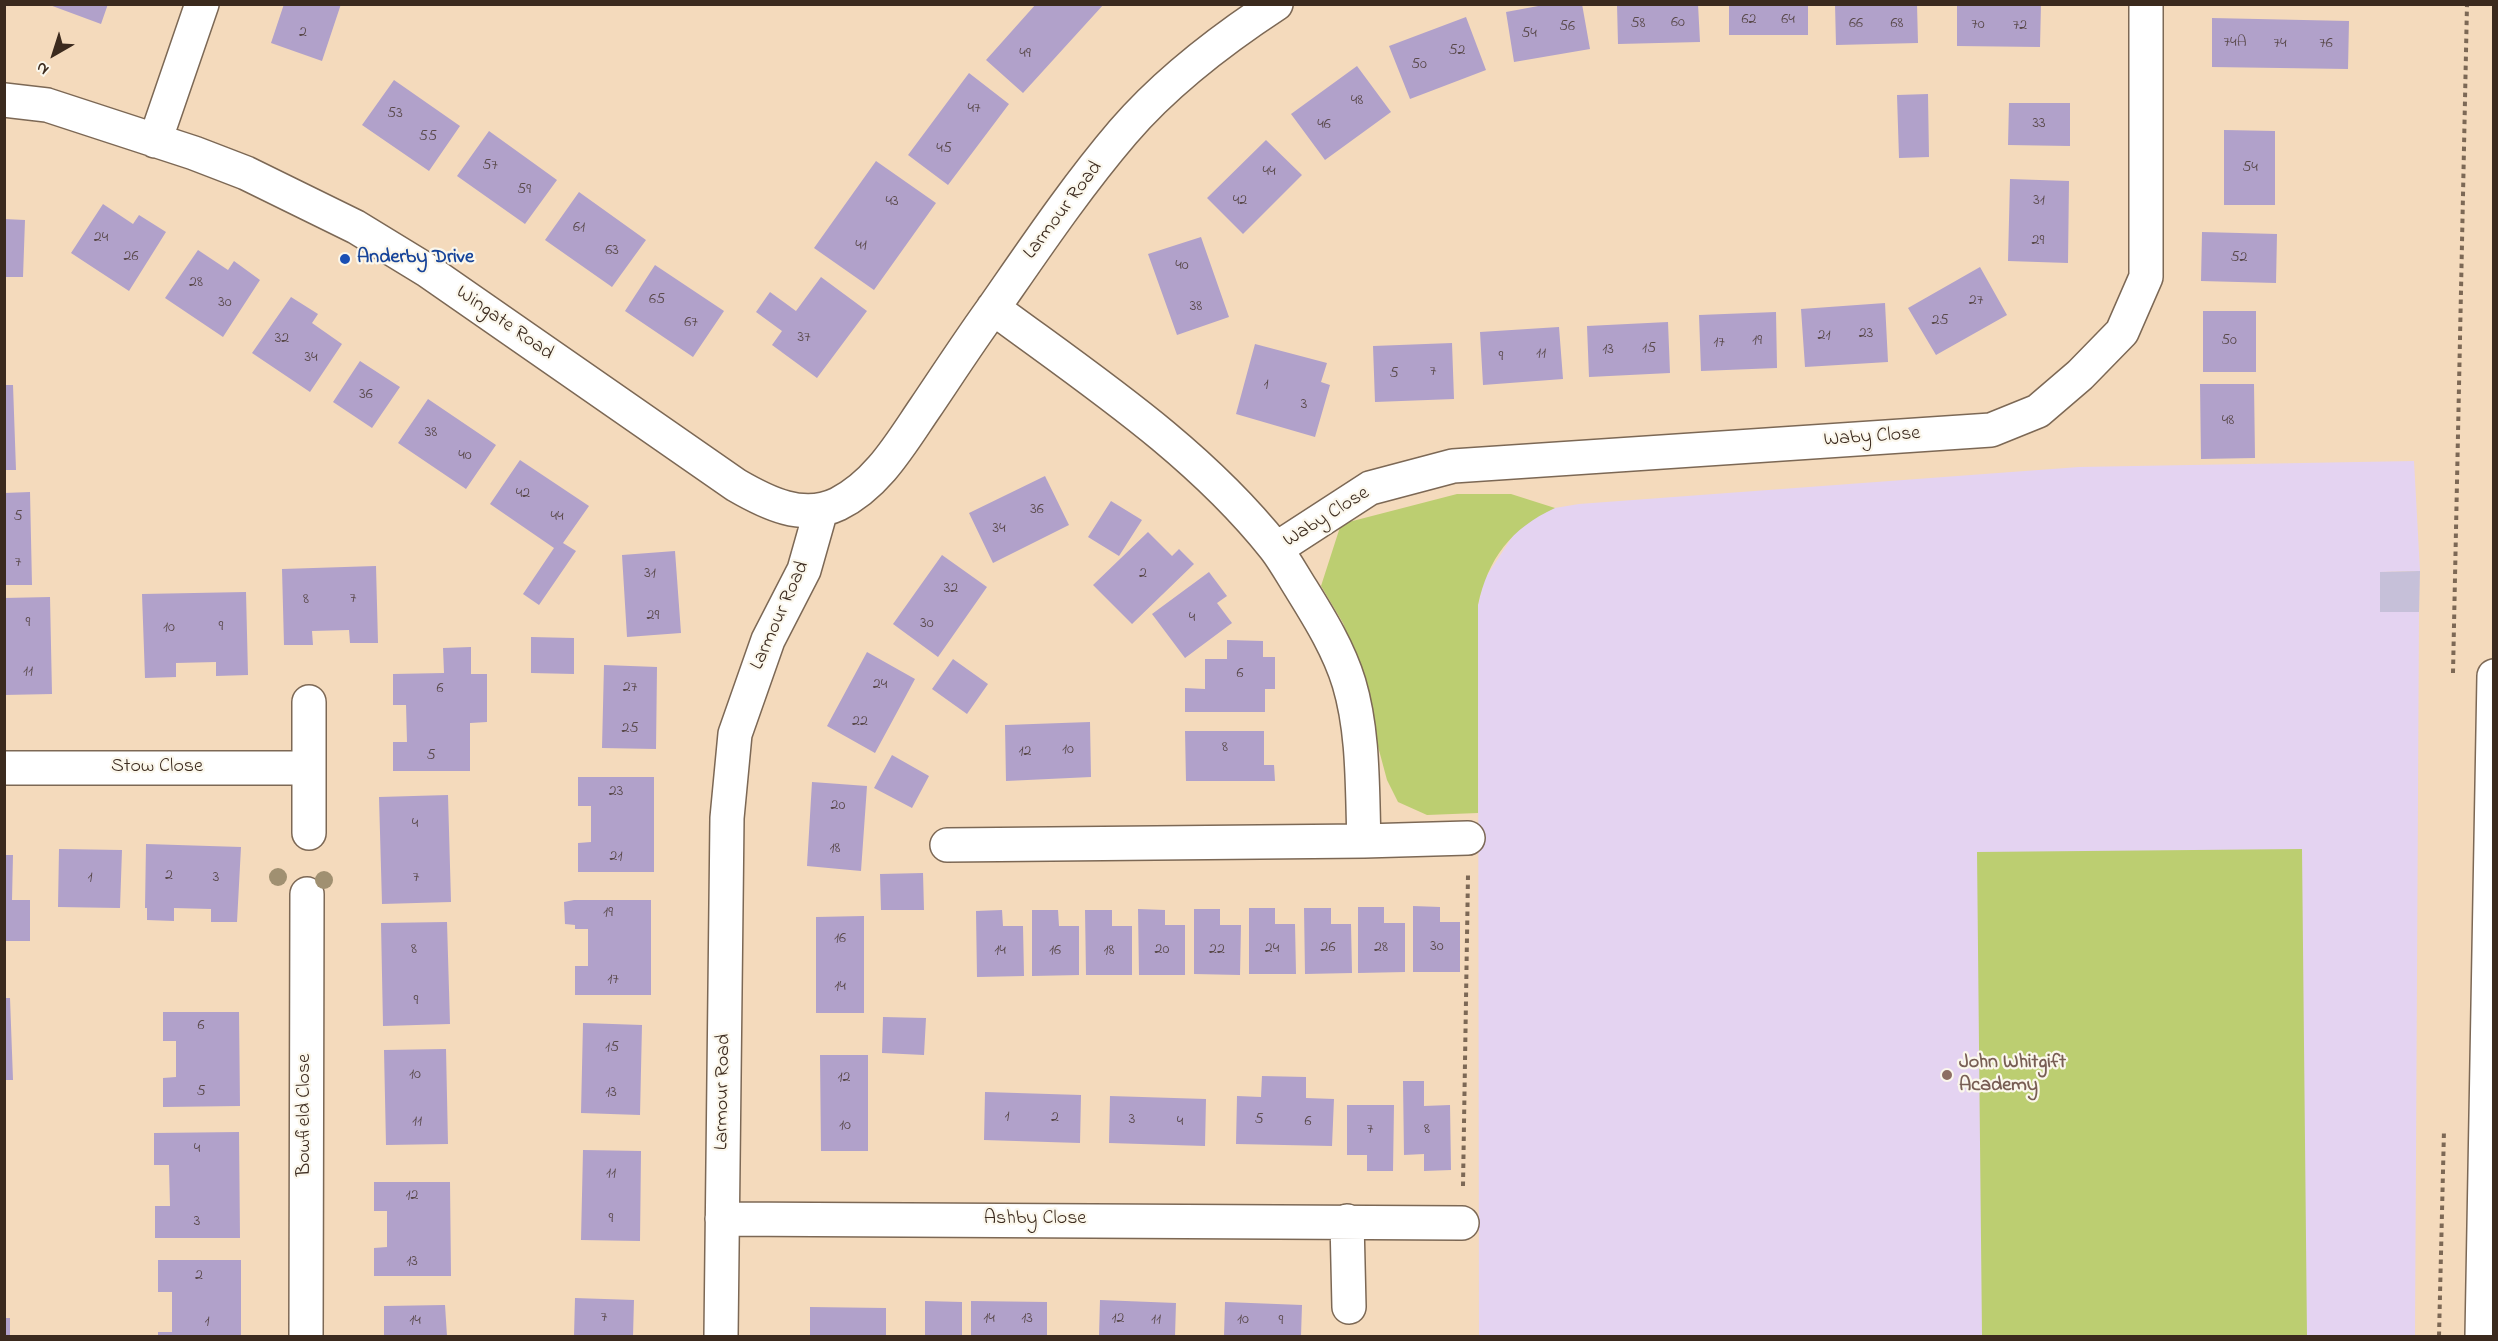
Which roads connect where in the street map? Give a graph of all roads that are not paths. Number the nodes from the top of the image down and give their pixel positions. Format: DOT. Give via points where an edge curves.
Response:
graph roads {
  1 [pos="202,4"];
  2 [pos="1276,4"];
  3 [pos="2146,4"];
  4 [pos="4,100"];
  5 [pos="155,141"];
  6 [pos="993,308"];
  7 [pos="821,510"];
  8 [pos="1276,549"];
  9 [pos="2493,676"];
  10 [pos="309,702"];
  11 [pos="4,768"];
  12 [pos="309,768"];
  13 [pos="309,832"];
  14 [pos="1468,838"];
  15 [pos="1364,840"];
  16 [pos="947,845"];
  17 [pos="307,894"];
  18 [pos="722,1219"];
  19 [pos="1347,1221"];
  20 [pos="1462,1223"];
  21 [pos="1349,1307"];
  22 [pos="306,1336"];
  23 [pos="721,1336"];
  24 [pos="2482,1336"];
  1 -- 5 [label="street"];
  2 -- 6 [label="street, Larmour Road" via="1200,60 1124,131"];
  3 -- 8 [label="street, Waby Close" via="2146,277 2122,332 2038,411 1991,430 1452,466 1370,488"];
  4 -- 5 [label="street, Wingate Road" via="47,105"];
  5 -- 7 [label="street, Wingate Road" via="246,173 356,227 428,271 736,485 794,511"];
  6 -- 7 [label="street, Larmour Road" via="890,459 870,482 837,505"];
  6 -- 8 [label="street, Waby Close" via="1143,420 1206,473"];
  7 -- 18 [label="street, Larmour Road" via="804,570 768,640 735,734 727,819"];
  8 -- 15 [label="street, Waby Close" via="1317,616 1349,683 1360,744"];
  9 -- 24 [label="street"];
  10 -- 12 [label="street"];
  11 -- 12 [label="street, Stow Close"];
  12 -- 13 [label="street"];
  14 -- 15 [label="street"];
  15 -- 16 [label="street"];
  17 -- 22 [label="street, Bowfield Close"];
  18 -- 19 [label="street, Ashby Close"];
  18 -- 23 [label="street, Larmour Road"];
  19 -- 20 [label="street, Ashby Close"];
  19 -- 21 [label="street"];
}
